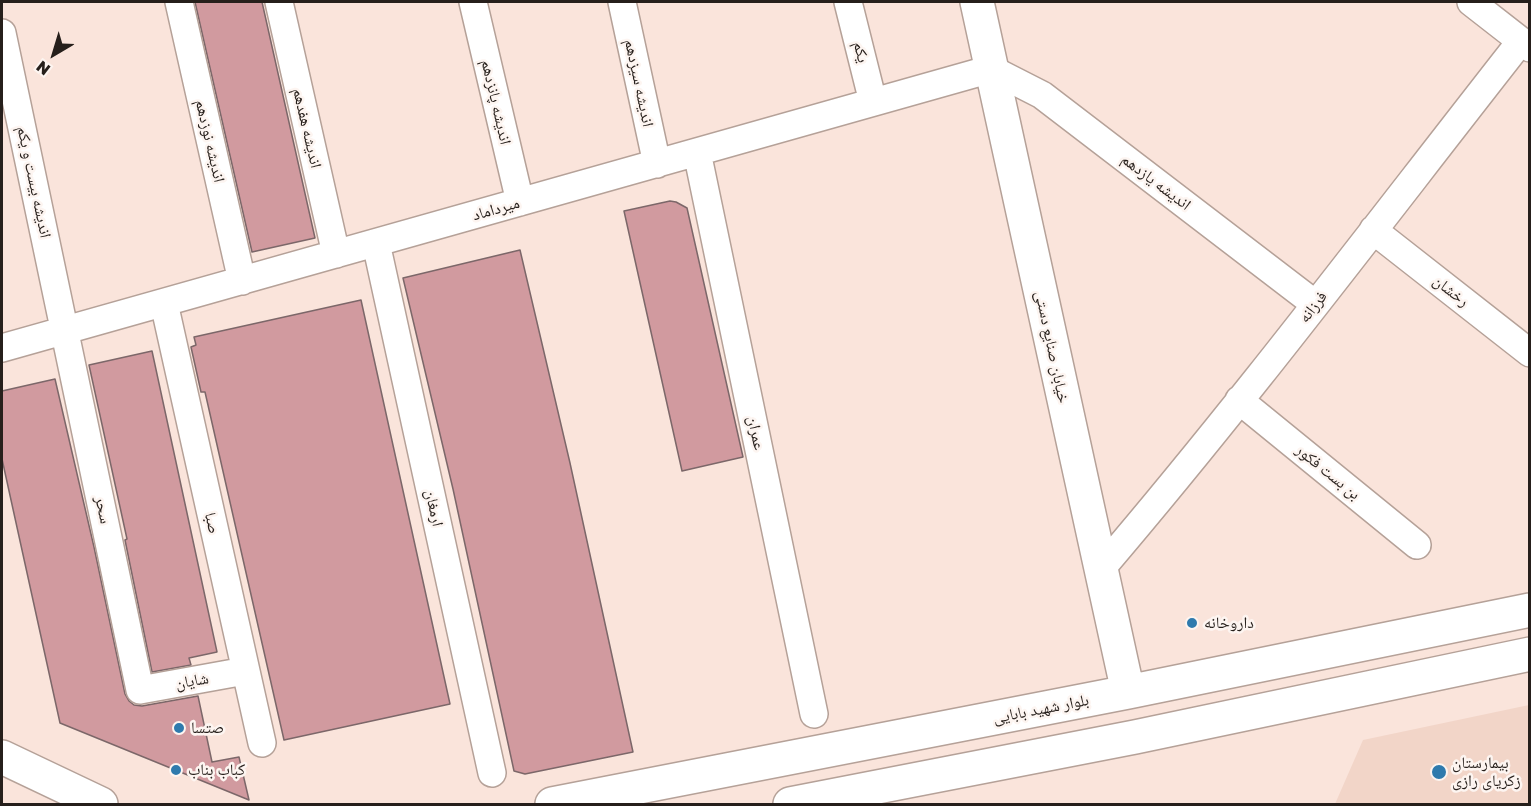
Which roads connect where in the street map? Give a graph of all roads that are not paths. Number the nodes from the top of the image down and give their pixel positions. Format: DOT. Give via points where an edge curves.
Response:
graph roads {
  1 [pos="178,2"];
  2 [pos="279,2"];
  3 [pos="473,2"];
  4 [pos="622,2"];
  5 [pos="848,2"];
  6 [pos="977,2"];
  7 [pos="1471,2"];
  8 [pos="2,33"];
  9 [pos="1525,44"];
  10 [pos="991,69"];
  11 [pos="873,102"];
  12 [pos="697,152"];
  13 [pos="657,164"];
  14 [pos="520,202"];
  15 [pos="1373,230"];
  16 [pos="376,243"];
  17 [pos="336,254"];
  18 [pos="242,281"];
  19 [pos="164,303"];
  20 [pos="1315,304"];
  21 [pos="66,331"];
  22 [pos="2,348"];
  23 [pos="1530,353"];
  24 [pos="1239,400"];
  25 [pos="1417,545"];
  26 [pos="1101,569"];
  27 [pos="1530,610"];
  28 [pos="1530,654"];
  29 [pos="245,671"];
  30 [pos="140,690"];
  31 [pos="1128,692"];
  32 [pos="814,714"];
  33 [pos="262,743"];
  34 [pos="2,756"];
  35 [pos="492,773"];
  36 [pos="101,804"];
  37 [pos="552,804"];
  38 [pos="790,804"];
  1 -- 18 [label="street, اندیشه نوزدهم"];
  2 -- 17 [label="street, اندیشه هفدهم"];
  3 -- 14 [label="street, اندیشه پانزدهم"];
  4 -- 13 [label="street, اندیشه سیزدهم"];
  5 -- 11 [label="street, یکم"];
  6 -- 10 [label="main road, خیابان صنایع دستی"];
  7 -- 9 [label="street"];
  8 -- 21 [label="street, اندیشه بیست و یکم"];
  9 -- 15 [label="street, فرزانه"];
  10 -- 11 [label="street, میرداماد"];
  10 -- 20 [label="street, اندیشه یازدهم" via="1042,95"];
  10 -- 26 [label="main road, خیابان صنایع دستی"];
  11 -- 12 [label="street, میرداماد"];
  12 -- 13 [label="street, میرداماد"];
  12 -- 32 [label="street, عمران"];
  13 -- 14 [label="street, میرداماد"];
  14 -- 16 [label="street, میرداماد"];
  15 -- 20 [label="street, فرزانه"];
  15 -- 23 [label="street, رخشان"];
  16 -- 17 [label="street, میرداماد"];
  16 -- 35 [label="street, ارمغان"];
  17 -- 18 [label="street, میرداماد"];
  18 -- 19 [label="street, میرداماد"];
  19 -- 21 [label="street, میرداماد"];
  19 -- 29 [label="street, صبا"];
  20 -- 24 [label="street, فرزانه"];
  21 -- 22 [label="street, میرداماد"];
  21 -- 30 [label="street, سحر"];
  24 -- 25 [label="street, بن بست فكور"];
  24 -- 26 [label="street, فرزانه"];
  26 -- 31 [label="main road, خیابان صنایع دستی"];
  27 -- 31 [label="main road, بلوار شهید بابایی"];
  28 -- 38 [label="main road" via="1136,737"];
  29 -- 30 [label="street, شایان"];
  29 -- 33 [label="street, صبا"];
  31 -- 37 [label="main road, بلوار شهید بابایی"];
  34 -- 36 [label="main road"];
}
